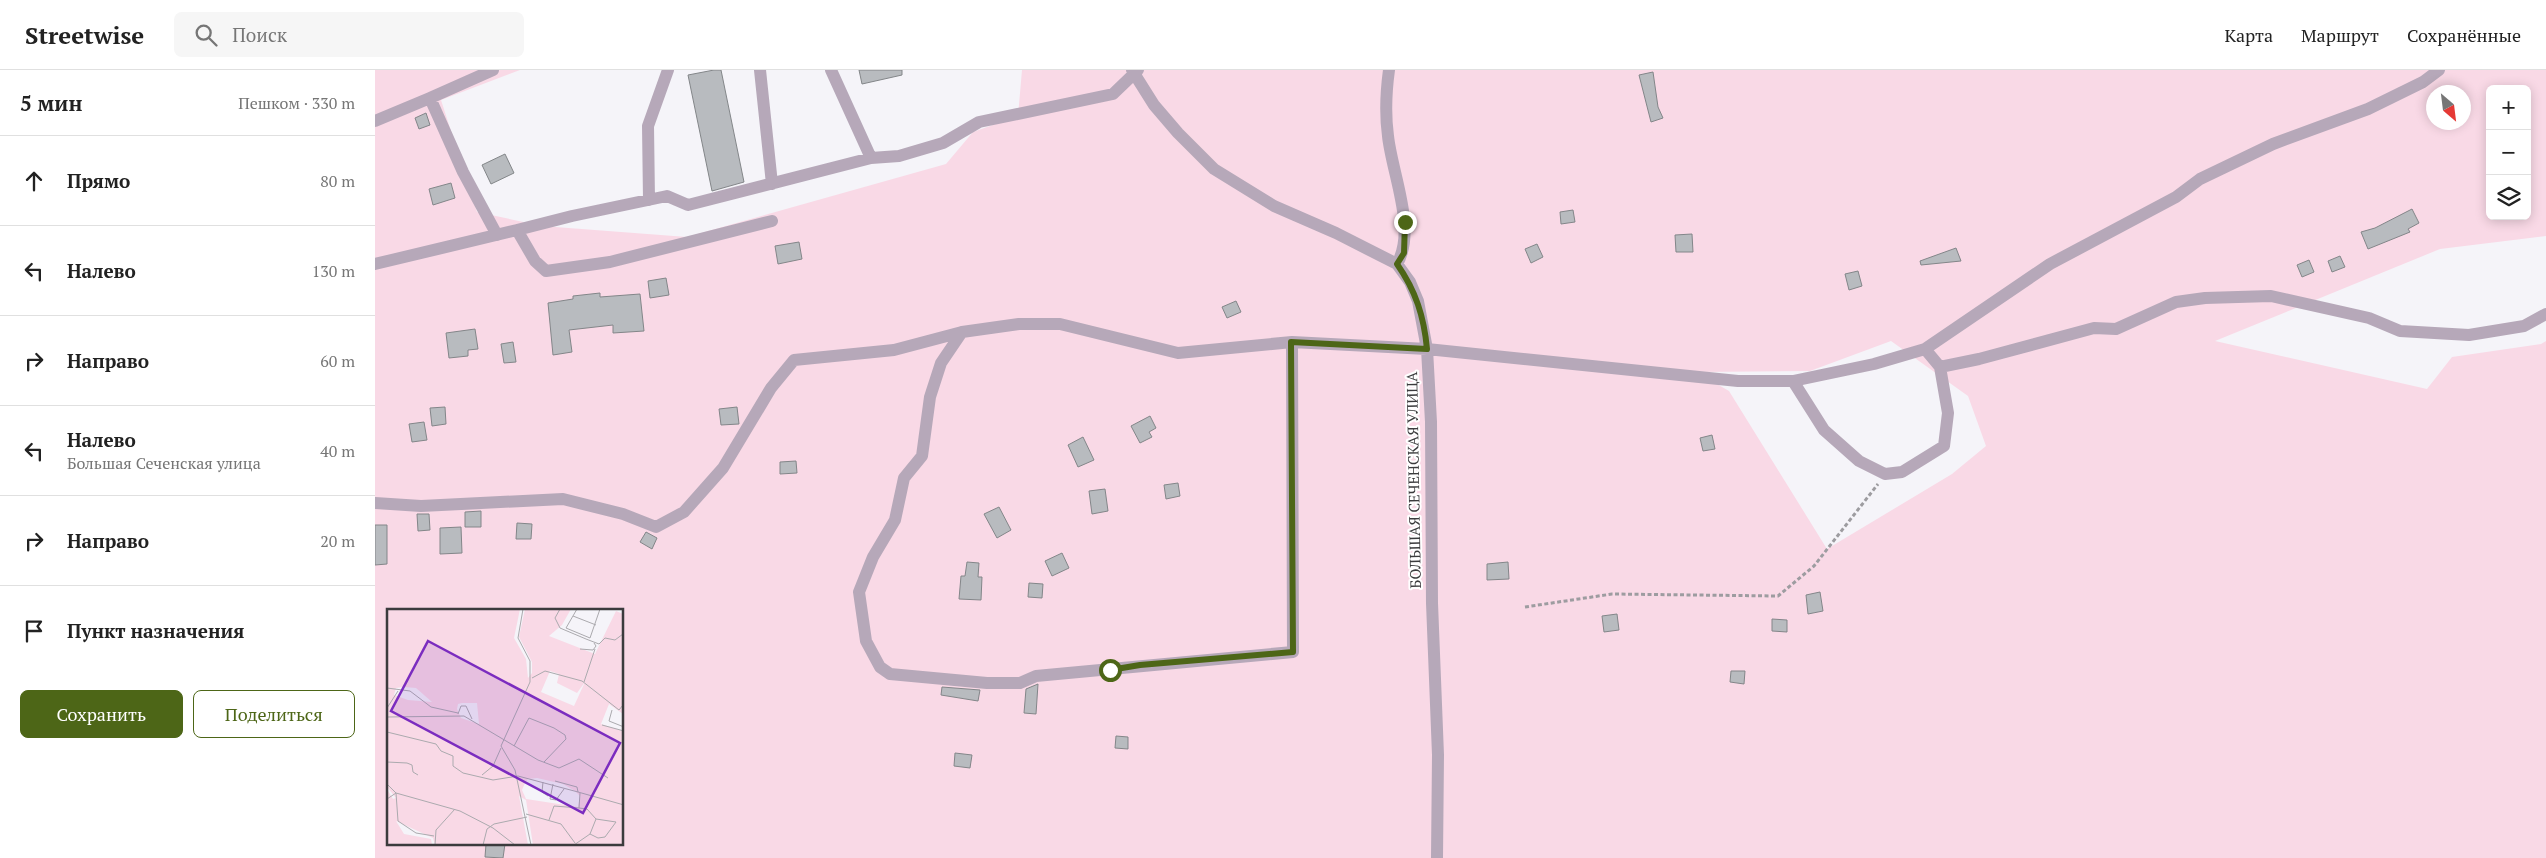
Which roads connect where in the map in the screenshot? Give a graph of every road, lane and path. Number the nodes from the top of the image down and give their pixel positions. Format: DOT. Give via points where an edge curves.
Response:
graph roads {
  1 [pos="493,70"];
  2 [pos="668,70"];
  3 [pos="760,70"];
  4 [pos="831,70"];
  5 [pos="1389,70"];
  6 [pos="2439,70"];
  7 [pos="1135,71"];
  8 [pos="430,98"];
  9 [pos="375,121"];
  10 [pos="871,158"];
  11 [pos="772,184"];
  12 [pos="649,200"];
  13 [pos="772,221"];
  14 [pos="517,230"];
  15 [pos="497,235"];
  16 [pos="375,264"];
  17 [pos="1397,264"];
  18 [pos="2546,314"];
  19 [pos="962,332"];
  20 [pos="1291,342"];
  21 [pos="1427,349"];
  22 [pos="1925,349"];
  23 [pos="1940,367"];
  24 [pos="1793,381"];
  25 [pos="1885,474"];
  26 [pos="375,503"];
  27 [pos="1525,607"];
  28 [pos="1437,858"];
  1 -- 8 [label="street"];
  2 -- 12 [label="street" via="648,126"];
  3 -- 11 [label="street"];
  4 -- 10 [label="street"];
  5 -- 17 [label="street" via="1386,97 1388,136 1405,222 1404,253"];
  6 -- 22 [label="street" via="2423,82 2367,110 2273,144 2201,179 2176,197 2050,264"];
  7 -- 10 [label="street" via="1113,94 979,122 943,143 899,156"];
  7 -- 17 [label="street, БОЛЬШАЯ СЕЧЕНСКАЯ УЛИЦА" via="1154,105 1214,169 1274,206"];
  8 -- 9 [label="street"];
  8 -- 15 [label="street" via="463,172"];
  10 -- 11 [label="street"];
  11 -- 12 [label="street" via="688,205 667,196"];
  12 -- 14 [label="street"];
  13 -- 14 [label="street" via="610,262 546,271 535,261"];
  14 -- 15 [label="street"];
  15 -- 16 [label="street"];
  17 -- 21 [label="street, БОЛЬШАЯ СЕЧЕНСКАЯ УЛИЦА" via="1418,301"];
  18 -- 23 [label="street" via="2524,326 2469,335 2400,330 2369,318 2271,296 2205,298 2176,302 2116,330 2094,328"];
  19 -- 20 [label="street" via="1019,324 1060,324 1179,353"];
  19 -- 20 [label="street" via="941,363 929,397 922,456 904,478 895,520 873,557 859,592 866,642 879,667 890,674 987,683 1020,683 1036,676 1293,652"];
  19 -- 26 [label="street" via="894,350 794,360 771,388 723,468 684,512 656,527 623,514 563,499 421,506"];
  20 -- 21 [label="street"];
  21 -- 24 [label="street" via="1738,381"];
  21 -- 28 [label="street, БОЛЬШАЯ СЕЧЕНСКАЯ УЛИЦА" via="1438,755"];
  22 -- 23 [label="street"];
  22 -- 24 [label="street" via="1875,364"];
  23 -- 25 [label="street" via="1948,413 1945,446 1902,472"];
  24 -- 25 [label="street" via="1824,430 1859,461"];
  25 -- 27 [label="path" via="1814,566 1778,596 1613,594"];
}
